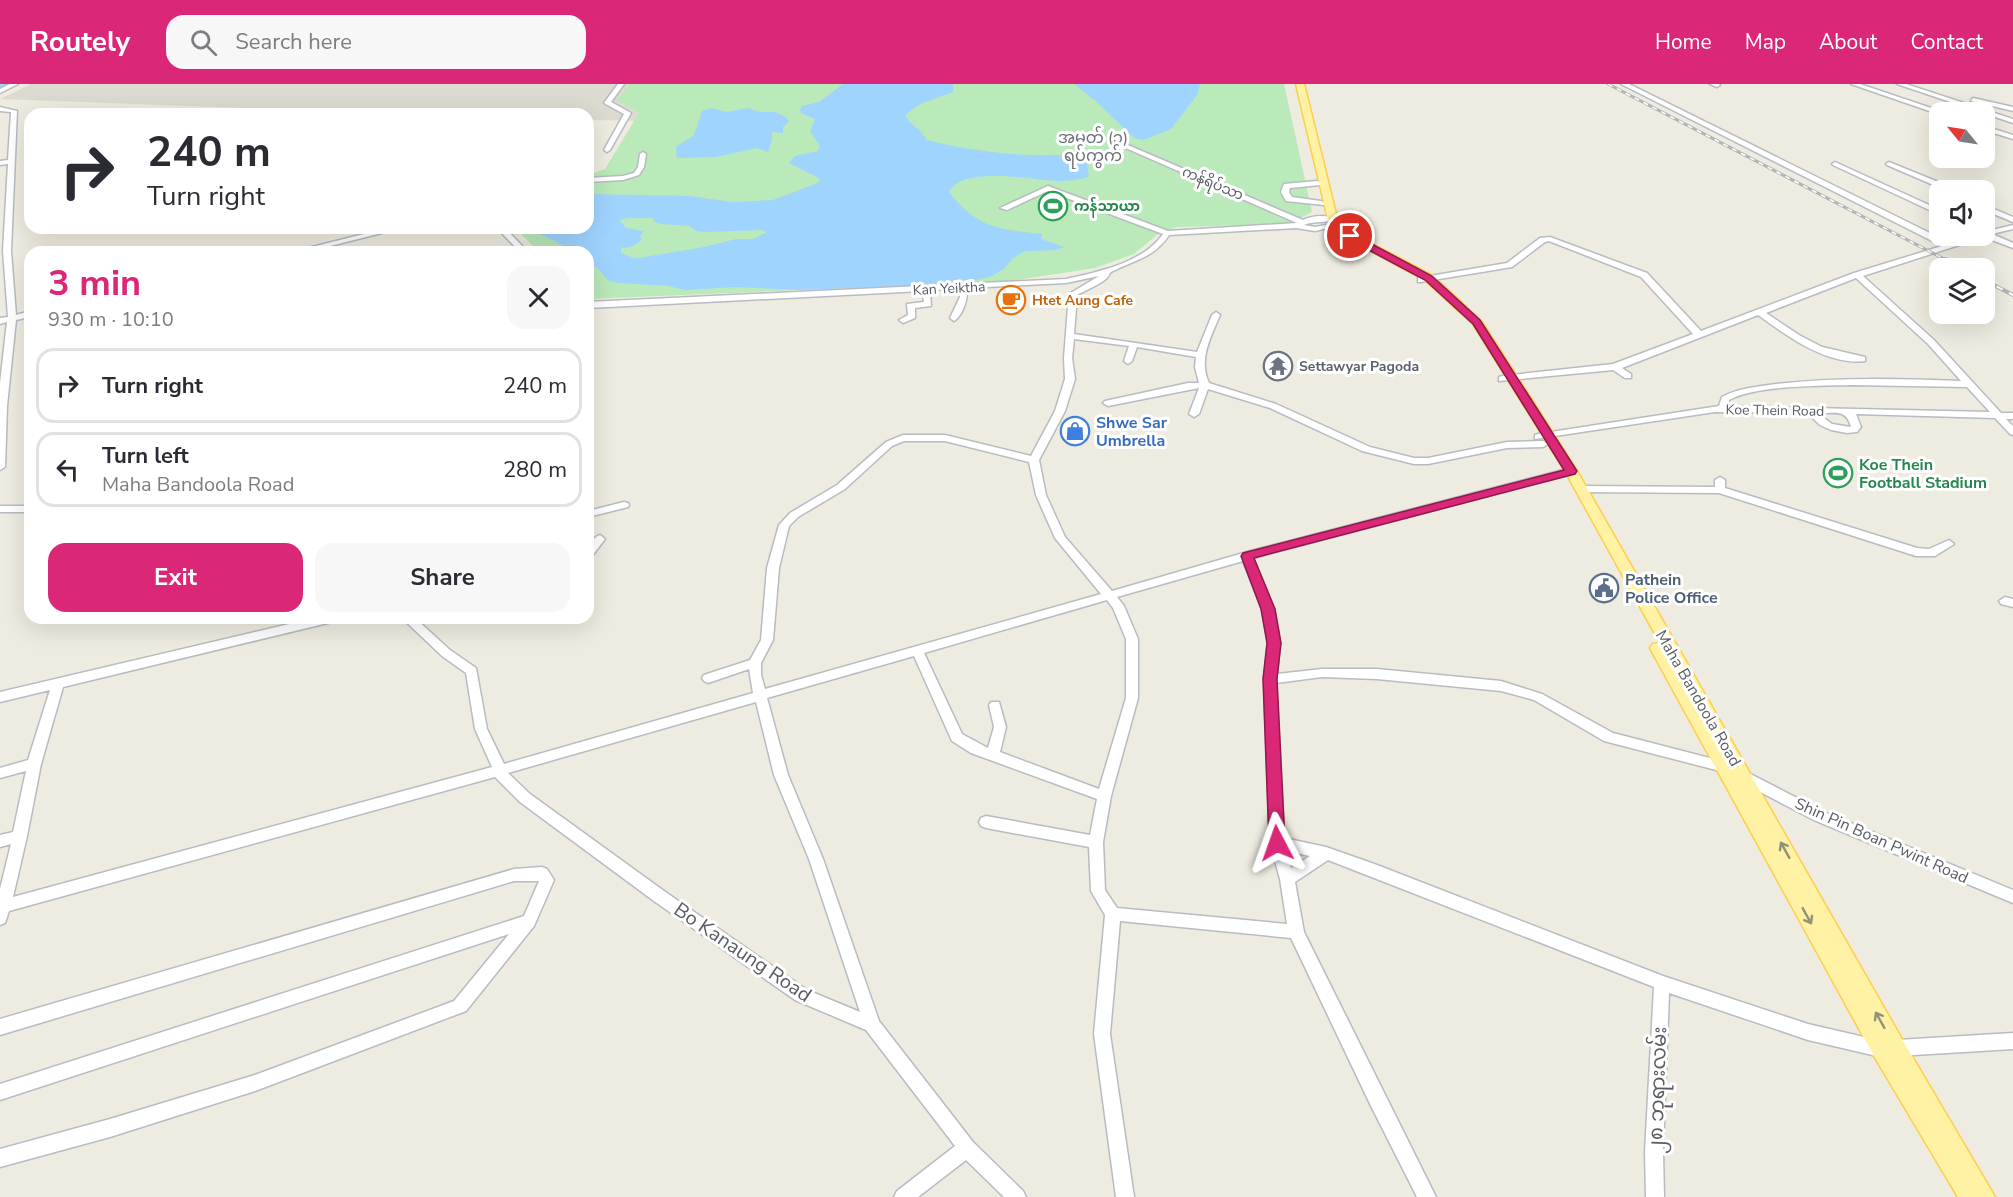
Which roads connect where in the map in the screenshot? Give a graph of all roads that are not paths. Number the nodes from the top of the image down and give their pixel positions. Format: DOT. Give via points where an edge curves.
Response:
graph roads {
  1 [pos="15,84"];
  2 [pos="621,84"];
  3 [pos="1295,84"];
  4 [pos="1300,84"];
  5 [pos="1624,84"];
  6 [pos="1856,84"];
  7 [pos="1900,84"];
  8 [pos="1923,84"];
  9 [pos="0,91"];
  10 [pos="0,109"];
  11 [pos="1929,109"];
  12 [pos="2013,109"];
  13 [pos="2012,120"];
  14 [pos="2013,138"];
  15 [pos="1123,144"];
  16 [pos="607,150"];
  17 [pos="643,154"];
  18 [pos="12,161"];
  19 [pos="0,163"];
  20 [pos="1835,164"];
  21 [pos="1889,164"];
  22 [pos="10,177"];
  23 [pos="0,179"];
  24 [pos="594,180"];
  25 [pos="1929,181"];
  26 [pos="1317,183"];
  27 [pos="5,194"];
  28 [pos="1321,203"];
  29 [pos="1004,208"];
  30 [pos="1929,208"];
  31 [pos="1995,212"];
  32 [pos="4,213"];
  33 [pos="2013,220"];
  34 [pos="1331,222"];
  35 [pos="1299,224"];
  36 [pos="2013,227"];
  37 [pos="1995,231"];
  38 [pos="1167,233"];
  39 [pos="4,234"];
  40 [pos="373,234"];
  41 [pos="507,234"];
  42 [pos="1929,236"];
  43 [pos="1995,239"];
  44 [pos="322,246"];
  45 [pos="518,246"];
  46 [pos="1949,246"];
  47 [pos="2013,246"];
  48 [pos="3,251"];
  49 [pos="1857,275"];
  50 [pos="1425,279"];
  51 [pos="1085,281"];
  52 [pos="963,288"];
  53 [pos="926,289"];
  54 [pos="10,293"];
  55 [pos="0,295"];
  56 [pos="594,305"];
  57 [pos="1760,312"];
  58 [pos="24,315"];
  59 [pos="1216,315"];
  60 [pos="12,318"];
  61 [pos="912,318"];
  62 [pos="954,318"];
  63 [pos="0,321"];
  64 [pos="1699,335"];
  65 [pos="1071,336"];
  66 [pos="1134,344"];
  67 [pos="5,347"];
  68 [pos="1199,355"];
  69 [pos="1862,359"];
  70 [pos="1128,361"];
  71 [pos="1615,367"];
  72 [pos="3,375"];
  73 [pos="1628,376"];
  74 [pos="1507,378"];
  75 [pos="1970,384"];
  76 [pos="1205,385"];
  77 [pos="1108,404"];
  78 [pos="1,407"];
  79 [pos="1723,409"];
  80 [pos="1809,410"];
  81 [pos="1847,411"];
  82 [pos="1194,414"];
  83 [pos="1999,414"];
  84 [pos="2013,416"];
  85 [pos="2013,432"];
  86 [pos="1,434"];
  87 [pos="1543,439"];
  88 [pos="1034,460"];
  89 [pos="0,467"];
  90 [pos="1566,472"];
  91 [pos="1580,489"];
  92 [pos="624,505"];
  93 [pos="0,509"];
  94 [pos="24,509"];
  95 [pos="594,512"];
  96 [pos="600,539"];
  97 [pos="1949,544"];
  98 [pos="594,546"];
  99 [pos="1247,556"];
  100 [pos="1110,597"];
  101 [pos="307,624"];
  102 [pos="415,624"];
  103 [pos="917,650"];
  104 [pos="755,663"];
  105 [pos="708,678"];
  106 [pos="1270,679"];
  107 [pos="58,683"];
  108 [pos="759,696"];
  109 [pos="0,697"];
  110 [pos="995,705"];
  111 [pos="993,754"];
  112 [pos="34,764"];
  113 [pos="1724,766"];
  114 [pos="498,771"];
  115 [pos="0,773"];
  116 [pos="1742,774"];
  117 [pos="1104,796"];
  118 [pos="986,822"];
  119 [pos="20,836"];
  120 [pos="0,841"];
  121 [pos="1096,842"];
  122 [pos="1277,843"];
  123 [pos="1326,853"];
  124 [pos="1287,879"];
  125 [pos="2013,897"];
  126 [pos="1,910"];
  127 [pos="1113,914"];
  128 [pos="529,921"];
  129 [pos="1296,932"];
  130 [pos="1662,983"];
  131 [pos="872,1025"];
  132 [pos="0,1027"];
  133 [pos="2013,1041"];
  134 [pos="1889,1049"];
  135 [pos="0,1092"];
  136 [pos="967,1148"];
  137 [pos="0,1158"];
  138 [pos="903,1197"];
  139 [pos="1017,1197"];
  140 [pos="1125,1197"];
  141 [pos="1427,1197"];
  142 [pos="1655,1197"];
  143 [pos="1970,1197"];
  144 [pos="1984,1197"];
  1 -- 9 [label="street"];
  2 -- 16 [label="street" via="607,103 628,113"];
  3 -- 26 [label="main road"];
  4 -- 34 [label="main road"];
  5 -- 42 [label="street"];
  6 -- 11 [label="street"];
  7 -- 13 [label="street"];
  8 -- 12 [label="street"];
  10 -- 18 [label="street" via="15,111 9,148"];
  13 -- 14 [label="street" via="1984,128"];
  15 -- 35 [label="street, ကန်ရိပ်သာ"];
  17 -- 24 [label="street" via="637,174"];
  18 -- 19 [label="street"];
  18 -- 22 [label="street"];
  20 -- 30 [label="street"];
  21 -- 25 [label="street"];
  22 -- 23 [label="street"];
  22 -- 27 [label="street"];
  26 -- 28 [label="main road"];
  26 -- 28 [label="street" via="1287,186 1285,192 1289,199"];
  27 -- 32 [label="street"];
  28 -- 34 [label="main road"];
  29 -- 38 [label="street" via="1048,188"];
  31 -- 33 [label="street"];
  32 -- 39 [label="street"];
  34 -- 35 [label="street" via="1315,229"];
  34 -- 50 [label="main road, Maha Bandoola Road" via="1342,237"];
  35 -- 38 [label="street"];
  36 -- 37 [label="street"];
  38 -- 51 [label="street" via="1134,261"];
  39 -- 48 [label="street"];
  40 -- 44 [label="street"];
  41 -- 45 [label="street"];
  43 -- 47 [label="street"];
  46 -- 49 [label="street"];
  48 -- 54 [label="street"];
  49 -- 57 [label="street"];
  49 -- 75 [label="street" via="1931,342"];
  50 -- 64 [label="street" via="1509,265 1550,239 1644,274"];
  50 -- 74 [label="main road, Maha Bandoola Road" via="1470,328"];
  51 -- 52 [label="street, Kan Yeiktha"];
  51 -- 65 [label="street" via="1073,294"];
  52 -- 53 [label="street, Kan Yeiktha"];
  52 -- 62 [label="street" via="964,297"];
  53 -- 56 [label="street, Kan Yeiktha"];
  53 -- 61 [label="street" via="928,303 910,306"];
  54 -- 55 [label="street"];
  54 -- 60 [label="street"];
  57 -- 64 [label="street"];
  57 -- 69 [label="street" via="1816,350"];
  58 -- 60 [label="street"];
  59 -- 68 [label="street"];
  60 -- 63 [label="street"];
  60 -- 67 [label="street"];
  64 -- 71 [label="street"];
  65 -- 66 [label="street"];
  65 -- 88 [label="street" via="1070,379 1060,411"];
  66 -- 68 [label="street"];
  66 -- 70 [label="street"];
  67 -- 72 [label="street"];
  68 -- 76 [label="street" via="1199,375"];
  71 -- 73 [label="street"];
  71 -- 74 [label="street"];
  72 -- 78 [label="street"];
  74 -- 87 [label="main road, Maha Bandoola Road"];
  75 -- 79 [label="street" via="1808,383 1734,394 1725,399"];
  75 -- 83 [label="street"];
  76 -- 77 [label="street"];
  76 -- 82 [label="street"];
  76 -- 87 [label="street, Koe Thein Road" via="1273,406 1366,449 1414,461"];
  78 -- 86 [label="street"];
  79 -- 80 [label="street, Koe Thein Road"];
  79 -- 87 [label="street, Koe Thein Road"];
  80 -- 81 [label="street, Koe Thein Road"];
  80 -- 81 [label="street" via="1831,427 1854,430 1853,416"];
  81 -- 83 [label="street, Koe Thein Road"];
  83 -- 84 [label="street, Koe Thein Road"];
  83 -- 85 [label="street"];
  86 -- 89 [label="street"];
  87 -- 90 [label="main road, Maha Bandoola Road"];
  88 -- 100 [label="street" via="1041,495 1060,537"];
  88 -- 104 [label="street" via="945,438 903,438 889,444 841,487 784,525 773,568 767,640"];
  90 -- 91 [label="main road, Maha Bandoola Road"];
  90 -- 99 [label="street"];
  90 -- 113 [label="main road, Maha Bandoola Road"];
  91 -- 97 [label="street" via="1720,485 1916,552 1931,553"];
  91 -- 116 [label="main road, Maha Bandoola Road"];
  92 -- 95 [label="street"];
  93 -- 94 [label="street"];
  96 -- 98 [label="street"];
  99 -- 100 [label="street"];
  99 -- 106 [label="street" via="1268,609 1274,643"];
  100 -- 103 [label="street"];
  100 -- 117 [label="street" via="1132,639 1132,698"];
  101 -- 107 [label="street"];
  102 -- 114 [label="street, Bo Kanaung Road" via="472,671 481,729"];
  103 -- 108 [label="street"];
  103 -- 111 [label="street" via="957,737"];
  104 -- 105 [label="street"];
  104 -- 108 [label="street"];
  106 -- 113 [label="street, Shin Pin Boan Pwint Road" via="1377,674 1501,686 1538,697 1609,737"];
  106 -- 122 [label="street"];
  107 -- 109 [label="street"];
  107 -- 112 [label="street"];
  108 -- 114 [label="street"];
  108 -- 131 [label="street" via="781,775 816,859"];
  110 -- 111 [label="street" via="1000,727"];
  111 -- 117 [label="street"];
  112 -- 115 [label="street"];
  112 -- 119 [label="street"];
  113 -- 116 [label="street, Shin Pin Boan Pwint Road"];
  113 -- 134 [label="main road, Maha Bandoola Road, one-way"];
  114 -- 126 [label="street"];
  114 -- 131 [label="street, Bo Kanaung Road" via="525,798 801,994"];
  116 -- 125 [label="street, Shin Pin Boan Pwint Road" via="1820,816"];
  134 -- 116 [label="main road, Maha Bandoola Road, one-way"];
  117 -- 121 [label="street"];
  118 -- 121 [label="street"];
  119 -- 120 [label="street"];
  119 -- 126 [label="street"];
  121 -- 127 [label="street" via="1098,891"];
  122 -- 123 [label="street"];
  122 -- 124 [label="street"];
  123 -- 124 [label="street"];
  123 -- 130 [label="street"];
  124 -- 129 [label="street"];
  127 -- 129 [label="street"];
  127 -- 140 [label="street" via="1102,1034"];
  128 -- 132 [label="street" via="547,880 542,873 514,874"];
  128 -- 135 [label="street"];
  128 -- 137 [label="street" via="460,1006 255,1083"];
  129 -- 141 [label="street"];
  130 -- 134 [label="street" via="1808,1032"];
  130 -- 142 [label="street, ၂၈ ဘုရားလမ်း"];
  131 -- 136 [label="street, Bo Kanaung Road"];
  133 -- 134 [label="street"];
  134 -- 143 [label="main road, Maha Bandoola Road"];
  134 -- 144 [label="main road, Maha Bandoola Road"];
  136 -- 138 [label="street"];
  136 -- 139 [label="street, Bo Kanaung Road"];
}
